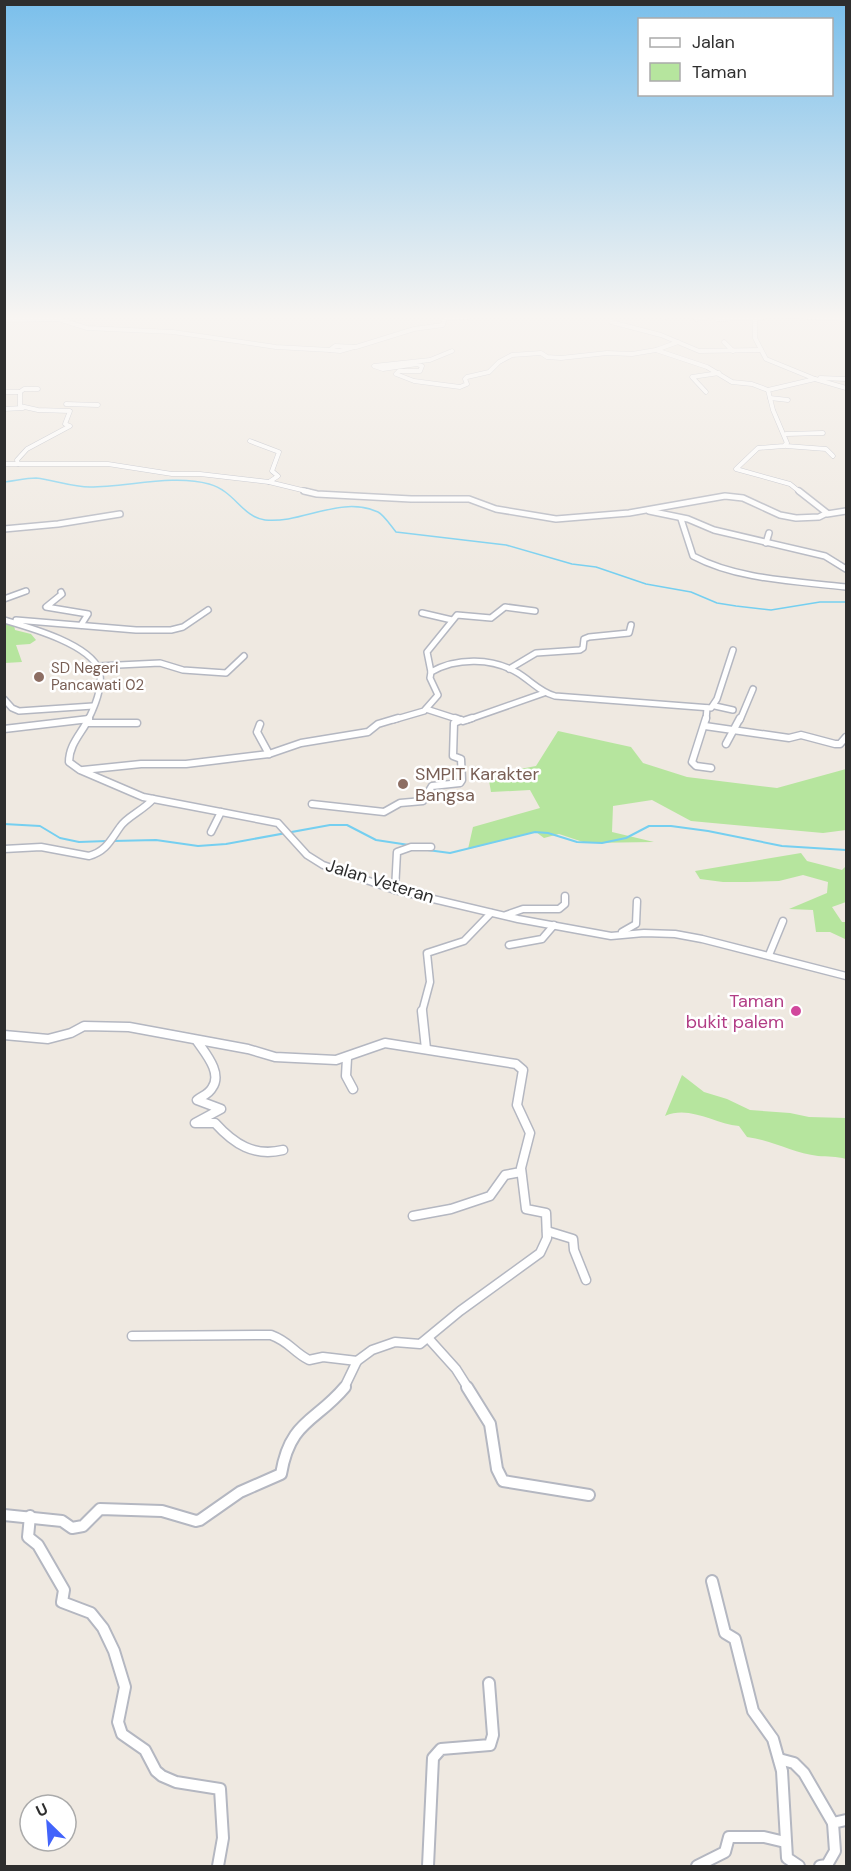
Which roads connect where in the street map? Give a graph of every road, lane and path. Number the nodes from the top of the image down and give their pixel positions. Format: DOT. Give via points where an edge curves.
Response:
graph roads {
  1 [pos="20,401"];
  2 [pos="772,401"];
  3 [pos="66,404"];
  4 [pos="74,404"];
  5 [pos="98,405"];
  6 [pos="25,408"];
  7 [pos="4,409"];
  8 [pos="68,411"];
  9 [pos="786,434"];
  10 [pos="823,434"];
  11 [pos="250,441"];
  12 [pos="786,446"];
  13 [pos="833,456"];
  14 [pos="4,464"];
  15 [pos="18,464"];
  16 [pos="269,482"];
  17 [pos="530,507"];
  18 [pos="646,510"];
  19 [pos="846,512"];
  20 [pos="120,514"];
  21 [pos="525,514"];
  22 [pos="827,514"];
  23 [pos="681,519"];
  24 [pos="4,529"];
  25 [pos="769,533"];
  26 [pos="766,543"];
  27 [pos="846,569"];
  28 [pos="846,587"];
  29 [pos="26,591"];
  30 [pos="61,592"];
  31 [pos="4,599"];
  32 [pos="208,610"];
  33 [pos="535,611"];
  34 [pos="422,614"];
  35 [pos="4,620"];
  36 [pos="452,620"];
  37 [pos="81,625"];
  38 [pos="631,625"];
  39 [pos="733,650"];
  40 [pos="244,656"];
  41 [pos="98,666"];
  42 [pos="509,669"];
  43 [pos="430,672"];
  44 [pos="753,689"];
  45 [pos="544,693"];
  46 [pos="4,699"];
  47 [pos="93,706"];
  48 [pos="715,706"];
  49 [pos="707,708"];
  50 [pos="426,709"];
  51 [pos="732,710"];
  52 [pos="460,720"];
  53 [pos="88,721"];
  54 [pos="136,723"];
  55 [pos="260,724"];
  56 [pos="705,726"];
  57 [pos="4,729"];
  58 [pos="732,730"];
  59 [pos="846,738"];
  60 [pos="726,744"];
  61 [pos="269,754"];
  62 [pos="711,768"];
  63 [pos="80,770"];
  64 [pos="153,800"];
  65 [pos="312,804"];
  66 [pos="221,813"];
  67 [pos="211,832"];
  68 [pos="431,847"];
  69 [pos="4,849"];
  70 [pos="395,890"];
  71 [pos="565,896"];
  72 [pos="637,901"];
  73 [pos="491,913"];
  74 [pos="506,915"];
  75 [pos="783,921"];
  76 [pos="554,925"];
  77 [pos="611,936"];
  78 [pos="509,945"];
  79 [pos="769,956"];
  80 [pos="846,976"];
  81 [pos="4,1035"];
  82 [pos="197,1041"];
  83 [pos="426,1049"];
  84 [pos="347,1058"];
  85 [pos="353,1089"];
  86 [pos="283,1150"];
  87 [pos="521,1172"];
  88 [pos="413,1216"];
  89 [pos="547,1231"];
  90 [pos="586,1280"];
  91 [pos="132,1336"];
  92 [pos="429,1339"];
  93 [pos="357,1361"];
  94 [pos="589,1494"];
  95 [pos="4,1515"];
  96 [pos="30,1516"];
  97 [pos="712,1581"];
  98 [pos="489,1683"];
  99 [pos="779,1759"];
  100 [pos="846,1821"];
  101 [pos="833,1823"];
  102 [pos="785,1842"];
  103 [pos="218,1866"];
  104 [pos="428,1866"];
  105 [pos="697,1866"];
  106 [pos="799,1866"];
  107 [pos="820,1866"];
  1 -- 6 [label="street"];
  2 -- 9 [label="street" via="772,408"];
  3 -- 4 [label="street"];
  4 -- 5 [label="street"];
  4 -- 8 [label="street"];
  6 -- 7 [label="street"];
  6 -- 8 [label="street"];
  8 -- 15 [label="street" via="65,424 69,427 27,449"];
  9 -- 10 [label="street"];
  9 -- 12 [label="street"];
  11 -- 16 [label="street" via="279,452 272,471 278,476"];
  12 -- 13 [label="street" via="826,449"];
  12 -- 22 [label="street" via="760,447 736,469 790,484"];
  14 -- 15 [label="street"];
  15 -- 16 [label="street" via="108,464"];
  16 -- 21 [label="street" via="336,496 469,499 490,508"];
  17 -- 21 [label="street"];
  18 -- 21 [label="street" via="575,519"];
  18 -- 22 [label="street" via="724,496 743,498 788,517 803,519"];
  18 -- 23 [label="street"];
  19 -- 22 [label="street"];
  20 -- 24 [label="street"];
  23 -- 26 [label="street"];
  23 -- 28 [label="street" via="693,556 710,565 752,575"];
  25 -- 26 [label="street"];
  26 -- 27 [label="street" via="828,557"];
  29 -- 31 [label="street"];
  30 -- 37 [label="street" via="46,607 88,614"];
  32 -- 37 [label="street" via="175,630"];
  33 -- 36 [label="street" via="505,607 492,618 461,615"];
  34 -- 36 [label="street"];
  35 -- 37 [label="street"];
  35 -- 41 [label="street" via="53,637"];
  36 -- 43 [label="street" via="427,652"];
  38 -- 42 [label="street" via="629,633 589,637 580,650 536,653"];
  39 -- 48 [label="street"];
  40 -- 41 [label="street" via="226,674 183,670 160,663"];
  41 -- 47 [label="street" via="100,678"];
  42 -- 43 [label="street" via="467,662"];
  42 -- 45 [label="street"];
  43 -- 50 [label="street" via="438,695"];
  44 -- 58 [label="street"];
  45 -- 49 [label="street"];
  45 -- 52 [label="street"];
  46 -- 47 [label="street" via="19,711"];
  47 -- 53 [label="street"];
  48 -- 49 [label="street"];
  48 -- 51 [label="street"];
  49 -- 56 [label="street"];
  50 -- 52 [label="street"];
  50 -- 61 [label="street" via="368,732 301,743"];
  52 -- 65 [label="street" via="454,723 453,746 453,756 461,759 459,783 432,786 423,801 400,803 384,812"];
  53 -- 54 [label="street"];
  53 -- 57 [label="street"];
  53 -- 63 [label="street" via="68,754 71,765"];
  55 -- 61 [label="street" via="258,735"];
  56 -- 58 [label="street"];
  56 -- 62 [label="street" via="692,762"];
  58 -- 59 [label="street" via="789,738 798,734 835,744"];
  58 -- 60 [label="street"];
  61 -- 63 [label="street"];
  63 -- 64 [label="street, Jalan Veteran"];
  64 -- 66 [label="street, Jalan Veteran"];
  64 -- 69 [label="street" via="120,826 118,835 96,855 41,847"];
  66 -- 67 [label="street"];
  66 -- 70 [label="street, Jalan Veteran" via="278,823 307,855 323,865"];
  68 -- 70 [label="street" via="397,852"];
  70 -- 73 [label="street, Jalan Veteran"];
  71 -- 74 [label="street" via="563,907 523,909"];
  72 -- 77 [label="street" via="634,926"];
  73 -- 74 [label="street, Jalan Veteran"];
  73 -- 83 [label="street" via="460,943 427,953 430,982 422,1010"];
  74 -- 76 [label="street, Jalan Veteran"];
  75 -- 79 [label="street"];
  76 -- 77 [label="street, Jalan Veteran"];
  76 -- 78 [label="street" via="542,939"];
  77 -- 79 [label="street, Jalan Veteran" via="675,934"];
  79 -- 80 [label="street, Jalan Veteran"];
  81 -- 82 [label="street" via="48,1039 84,1026 129,1027"];
  82 -- 84 [label="street" via="274,1057"];
  82 -- 86 [label="street" via="215,1076 211,1090 197,1100 221,1109 195,1123 215,1124 237,1146 267,1153"];
  83 -- 84 [label="street" via="385,1043"];
  83 -- 87 [label="street" via="522,1067 517,1105 531,1133"];
  84 -- 85 [label="street" via="346,1076"];
  87 -- 88 [label="street" via="505,1176 490,1196"];
  87 -- 89 [label="street" via="526,1209 546,1213"];
  89 -- 90 [label="street" via="573,1239"];
  89 -- 92 [label="street" via="545,1245 528,1263 459,1312"];
  91 -- 93 [label="street" via="271,1335 287,1341 309,1360 323,1357"];
  92 -- 93 [label="street" via="420,1344 385,1344"];
  92 -- 94 [label="street" via="456,1369 490,1424 497,1469 503,1481"];
  93 -- 96 [label="street" via="343,1392 295,1434 281,1474 240,1492 196,1521 162,1511 100,1509 78,1528 72,1528 62,1521"];
  95 -- 96 [label="street"];
  96 -- 103 [label="street" via="28,1537 38,1545 64,1590 63,1603 97,1617 113,1651 125,1684 119,1723 124,1737 147,1751 164,1777 220,1789 223,1838"];
  97 -- 99 [label="street" via="725,1633 735,1640 753,1711 773,1739"];
  98 -- 104 [label="street" via="494,1735 490,1745 441,1749 433,1758"];
  99 -- 101 [label="street" via="794,1763 804,1773"];
  99 -- 102 [label="street"];
  100 -- 101 [label="street"];
  101 -- 107 [label="street" via="834,1855 827,1865"];
  102 -- 105 [label="street" via="764,1837 729,1837 725,1852"];
  102 -- 106 [label="street" via="788,1861"];
}
